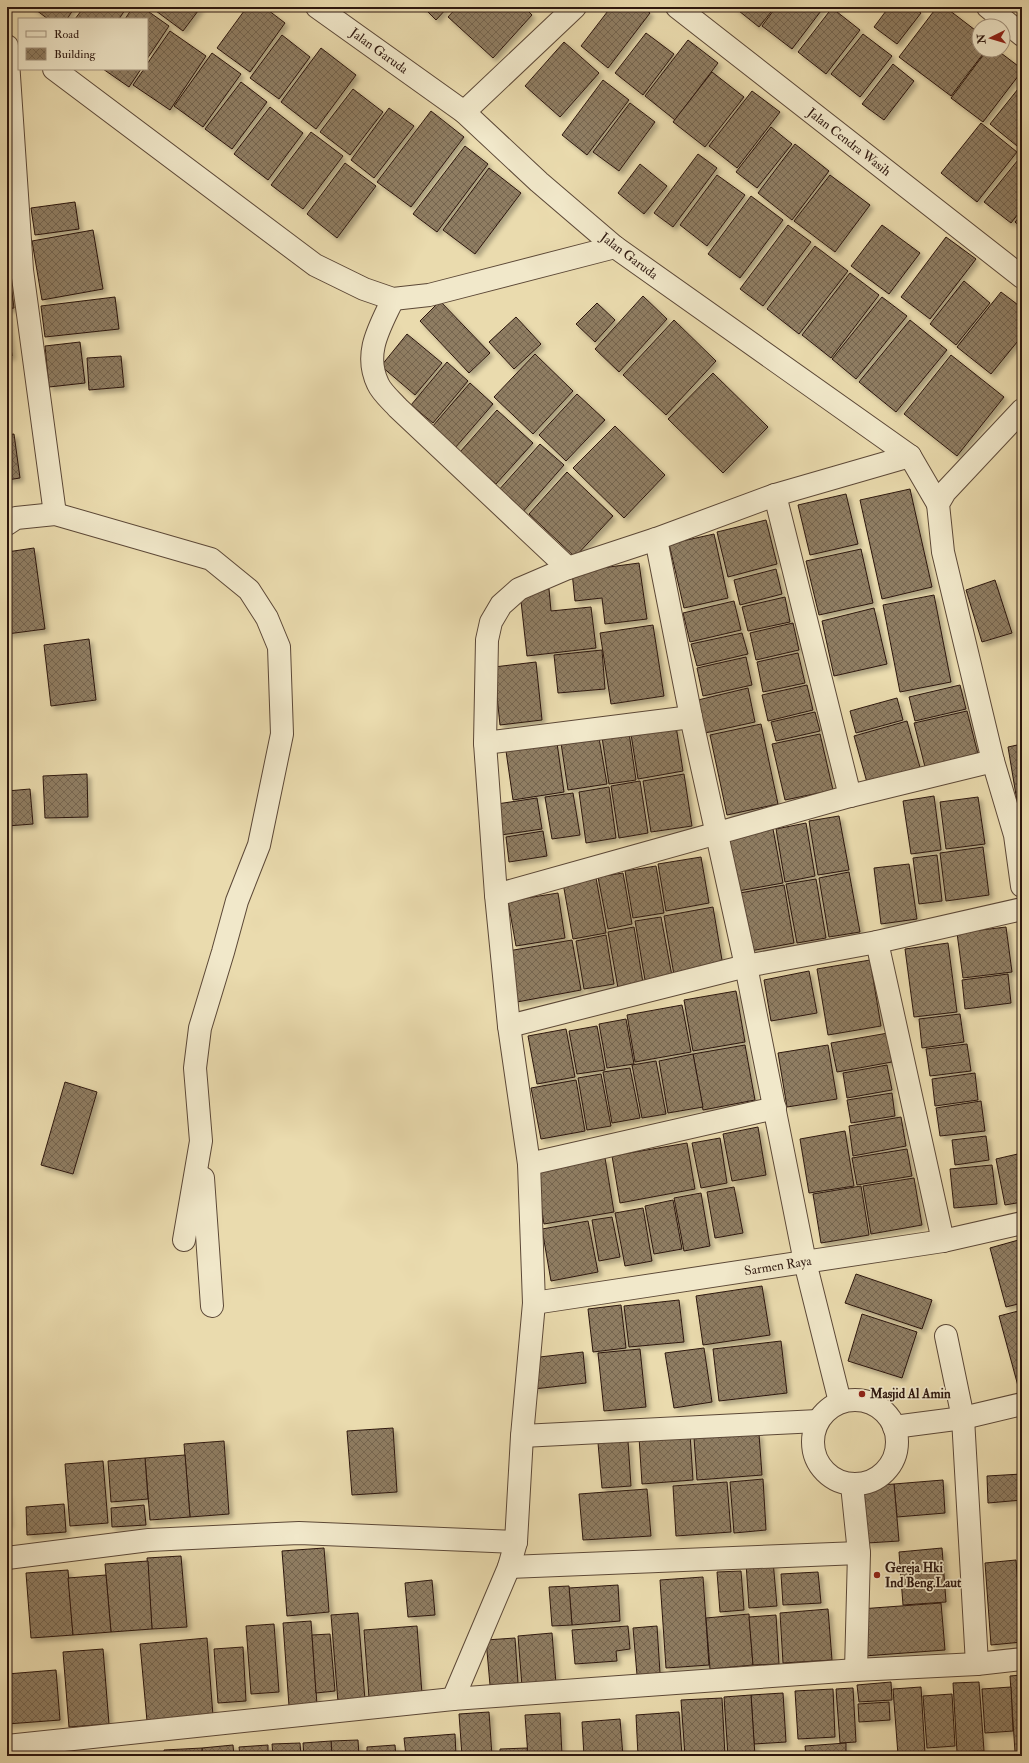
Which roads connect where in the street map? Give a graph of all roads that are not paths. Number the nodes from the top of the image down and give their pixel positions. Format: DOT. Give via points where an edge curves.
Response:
graph roads {
  1 [pos="317,7"];
  2 [pos="575,7"];
  3 [pos="677,7"];
  4 [pos="988,7"];
  5 [pos="7,32"];
  6 [pos="1022,35"];
  7 [pos="18,41"];
  8 [pos="7,46"];
  9 [pos="55,70"];
  10 [pos="464,112"];
  11 [pos="614,247"];
  12 [pos="1022,277"];
  13 [pos="393,299"];
  14 [pos="1022,410"];
  15 [pos="910,456"];
  16 [pos="775,495"];
  17 [pos="938,504"];
  18 [pos="55,514"];
  19 [pos="7,524"];
  20 [pos="656,539"];
  21 [pos="568,568"];
  22 [pos="691,717"];
  23 [pos="485,742"];
  24 [pos="993,760"];
  25 [pos="850,796"];
  26 [pos="716,834"];
  27 [pos="1018,834"];
  28 [pos="1022,886"];
  29 [pos="496,895"];
  30 [pos="1022,909"];
  31 [pos="877,942"];
  32 [pos="746,966"];
  33 [pos="509,1026"];
  34 [pos="775,1108"];
  35 [pos="200,1141"];
  36 [pos="529,1164"];
  37 [pos="1022,1223"];
  38 [pos="184,1240"];
  39 [pos="943,1241"];
  40 [pos="805,1262"];
  41 [pos="534,1303"];
  42 [pos="212,1306"];
  43 [pos="946,1336"];
  44 [pos="840,1402"];
  45 [pos="1022,1404"];
  46 [pos="963,1418"];
  47 [pos="818,1421"];
  48 [pos="894,1427"];
  49 [pos="522,1436"];
  50 [pos="852,1484"];
  51 [pos="516,1542"];
  52 [pos="859,1553"];
  53 [pos="7,1558"];
  54 [pos="509,1568"];
  55 [pos="1022,1659"];
  56 [pos="977,1664"];
  57 [pos="856,1670"];
  58 [pos="453,1699"];
  59 [pos="7,1746"];
  1 -- 10 [label="street, Jalan Garuda"];
  2 -- 10 [label="street"];
  3 -- 12 [label="street, Jalan Cendra Wasih"];
  4 -- 6 [label="street"];
  5 -- 7 [label="street"];
  8 -- 18 [label="street" via="22,270"];
  9 -- 13 [label="street" via="316,265 364,290"];
  10 -- 11 [label="street, Jalan Garuda"];
  11 -- 13 [label="street" via="429,296"];
  11 -- 15 [label="street, Jalan Garuda"];
  13 -- 21 [label="street" via="372,348 372,365 379,385 398,408"];
  14 -- 17 [label="street" via="945,492"];
  15 -- 16 [label="street"];
  15 -- 17 [label="street, Jalan Garuda"];
  16 -- 20 [label="street"];
  16 -- 25 [label="street"];
  17 -- 24 [label="street" via="943,552"];
  18 -- 19 [label="street" via="16,518"];
  18 -- 35 [label="street" via="211,559 249,590 267,618 279,647 282,734 259,845 237,901 200,1028 195,1068"];
  20 -- 21 [label="street"];
  20 -- 22 [label="street"];
  21 -- 23 [label="street" via="519,589 501,605 491,622 487,640"];
  22 -- 23 [label="street"];
  22 -- 26 [label="street"];
  23 -- 29 [label="street"];
  24 -- 25 [label="street"];
  24 -- 27 [label="street"];
  25 -- 26 [label="street"];
  26 -- 29 [label="street"];
  26 -- 32 [label="street"];
  27 -- 28 [label="street"];
  29 -- 33 [label="street"];
  30 -- 31 [label="street"];
  31 -- 32 [label="street"];
  31 -- 39 [label="street"];
  32 -- 33 [label="street"];
  32 -- 34 [label="street"];
  33 -- 36 [label="street"];
  34 -- 36 [label="street"];
  34 -- 40 [label="street"];
  35 -- 38 [label="street"];
  35 -- 42 [label="street"];
  36 -- 41 [label="street"];
  37 -- 39 [label="street, Sarmen Raya"];
  39 -- 40 [label="street, Sarmen Raya"];
  40 -- 41 [label="street, Sarmen Raya"];
  40 -- 44 [label="street"];
  41 -- 49 [label="street"];
  43 -- 46 [label="street"];
  44 -- 47 [label="street" via="826,1410"];
  44 -- 48 [label="street" via="865,1401 878,1406 888,1415"];
  45 -- 46 [label="street"];
  46 -- 48 [label="street"];
  46 -- 56 [label="street"];
  47 -- 49 [label="street"];
  47 -- 50 [label="street" via="813,1435 813,1449 818,1462 826,1473 838,1481"];
  48 -- 50 [label="street" via="897,1441 895,1455 889,1467 879,1477 866,1483"];
  49 -- 51 [label="street"];
  50 -- 52 [label="street"];
  51 -- 53 [label="street" via="299,1533 149,1540"];
  51 -- 54 [label="street"];
  52 -- 54 [label="street"];
  52 -- 57 [label="street"];
  54 -- 58 [label="street"];
  55 -- 56 [label="street"];
  56 -- 57 [label="street"];
  57 -- 58 [label="street"];
  58 -- 59 [label="street"];
}
